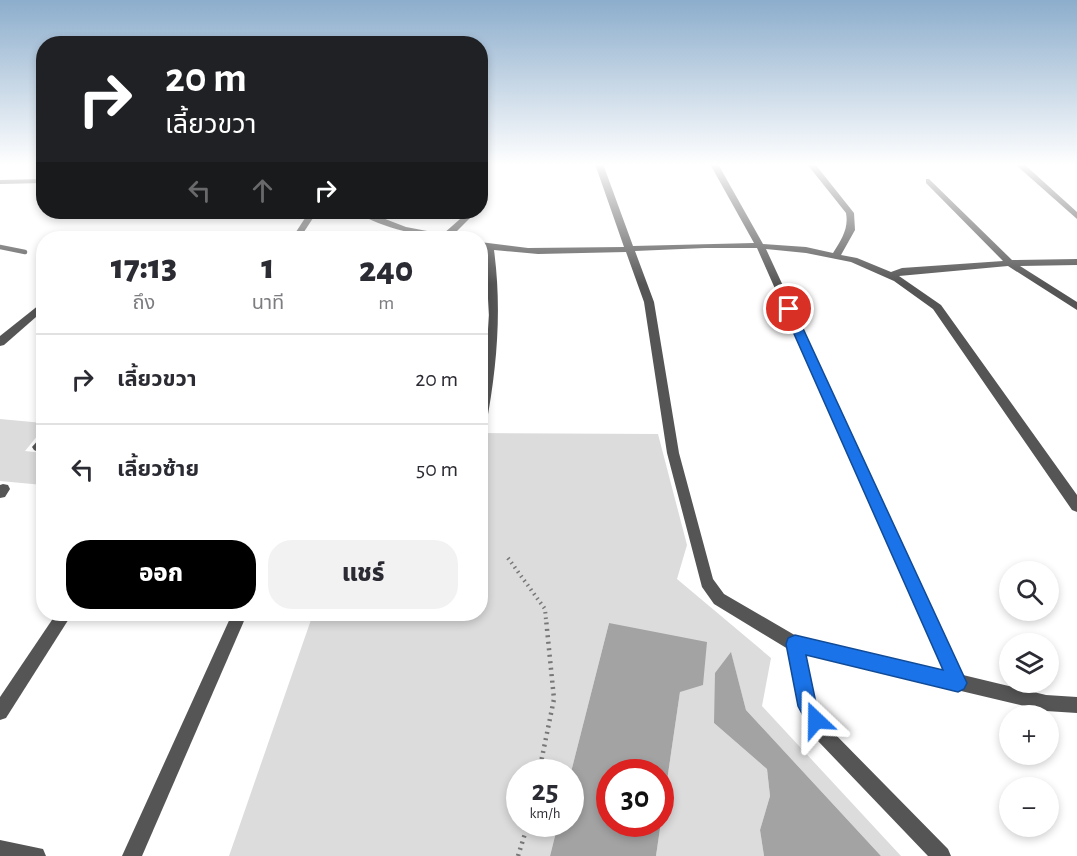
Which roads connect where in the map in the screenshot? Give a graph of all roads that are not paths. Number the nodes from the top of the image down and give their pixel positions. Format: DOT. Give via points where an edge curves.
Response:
graph roads {
  1 [pos="613,204"];
  2 [pos="736,204"];
  3 [pos="843,204"];
  4 [pos="952,204"];
  5 [pos="1064,204"];
  6 [pos="1077,216"];
  7 [pos="379,219"];
  8 [pos="466,219"];
  9 [pos="414,231"];
  10 [pos="454,231"];
  11 [pos="760,246"];
  12 [pos="0,247"];
  13 [pos="488,247"];
  14 [pos="630,251"];
  15 [pos="25,252"];
  16 [pos="836,256"];
  17 [pos="488,262"];
  18 [pos="1077,262"];
  19 [pos="1010,263"];
  20 [pos="894,274"];
  21 [pos="1077,307"];
  22 [pos="36,311"];
  23 [pos="0,342"];
  24 [pos="488,387"];
  25 [pos="1077,506"];
  26 [pos="59,621"];
  27 [pos="236,621"];
  28 [pos="795,644"];
  29 [pos="958,683"];
  30 [pos="1077,705"];
  31 [pos="0,712"];
  32 [pos="0,850"];
  33 [pos="36,856"];
  34 [pos="132,856"];
  35 [pos="941,856"];
  1 -- 14 [label="street"];
  2 -- 11 [label="street"];
  3 -- 16 [label="street" via="853,221 852,229"];
  4 -- 19 [label="street"];
  5 -- 6 [label="street"];
  7 -- 9 [label="street"];
  8 -- 10 [label="street"];
  11 -- 14 [label="street"];
  11 -- 16 [label="street"];
  11 -- 29 [label="street"];
  12 -- 15 [label="lane"];
  13 -- 14 [label="street" via="512,251"];
  14 -- 28 [label="street" via="649,302 673,453 707,582 719,599"];
  16 -- 20 [label="street"];
  17 -- 24 [label="street" via="495,290 493,363"];
  18 -- 19 [label="street"];
  19 -- 20 [label="street"];
  19 -- 21 [label="street"];
  20 -- 25 [label="street" via="937,307"];
  22 -- 23 [label="street"];
  26 -- 31 [label="street"];
  27 -- 34 [label="street"];
  28 -- 29 [label="street"];
  28 -- 35 [label="street" via="808,706 823,734"];
  29 -- 30 [label="street" via="1046,703"];
  32 -- 33 [label="street"];
}
